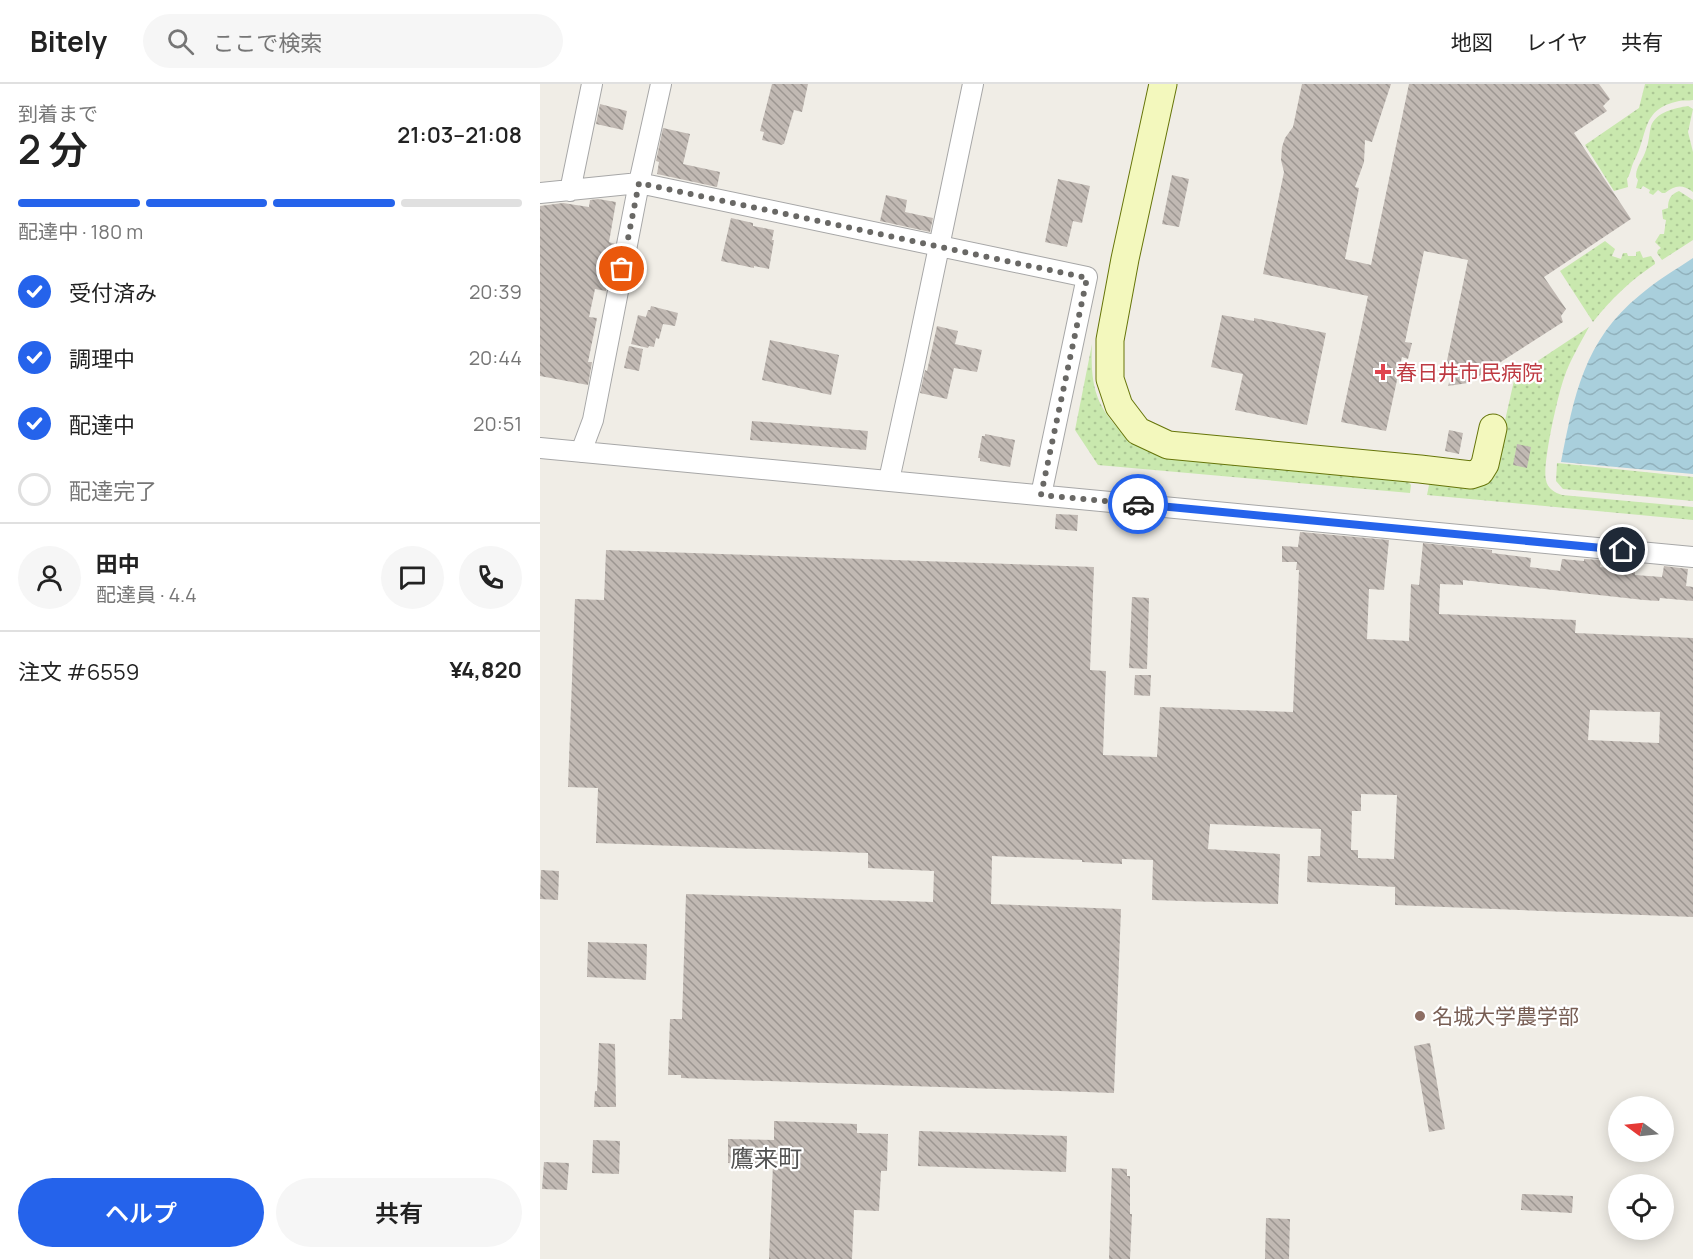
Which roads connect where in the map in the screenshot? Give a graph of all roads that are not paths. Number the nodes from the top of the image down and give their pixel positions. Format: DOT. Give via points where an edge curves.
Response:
graph roads {
  1 [pos="592,84"];
  2 [pos="661,84"];
  3 [pos="973,84"];
  4 [pos="1162,84"];
  5 [pos="639,183"];
  6 [pos="570,191"];
  7 [pos="540,193"];
  8 [pos="939,247"];
  9 [pos="1493,428"];
  10 [pos="540,448"];
  11 [pos="581,452"];
  12 [pos="889,480"];
  13 [pos="1041,495"];
  14 [pos="1693,557"];
  1 -- 6 [label="street"];
  2 -- 5 [label="street"];
  3 -- 8 [label="street"];
  4 -- 9 [label="street" via="1110,340 1110,379 1119,406 1138,431 1168,445 1471,475 1480,472 1485,464"];
  5 -- 6 [label="street"];
  5 -- 8 [label="street"];
  5 -- 11 [label="street" via="593,420"];
  6 -- 7 [label="street"];
  8 -- 12 [label="street"];
  8 -- 13 [label="street" via="1087,278"];
  10 -- 11 [label="street"];
  11 -- 12 [label="street"];
  12 -- 13 [label="street"];
  13 -- 14 [label="street"];
}
